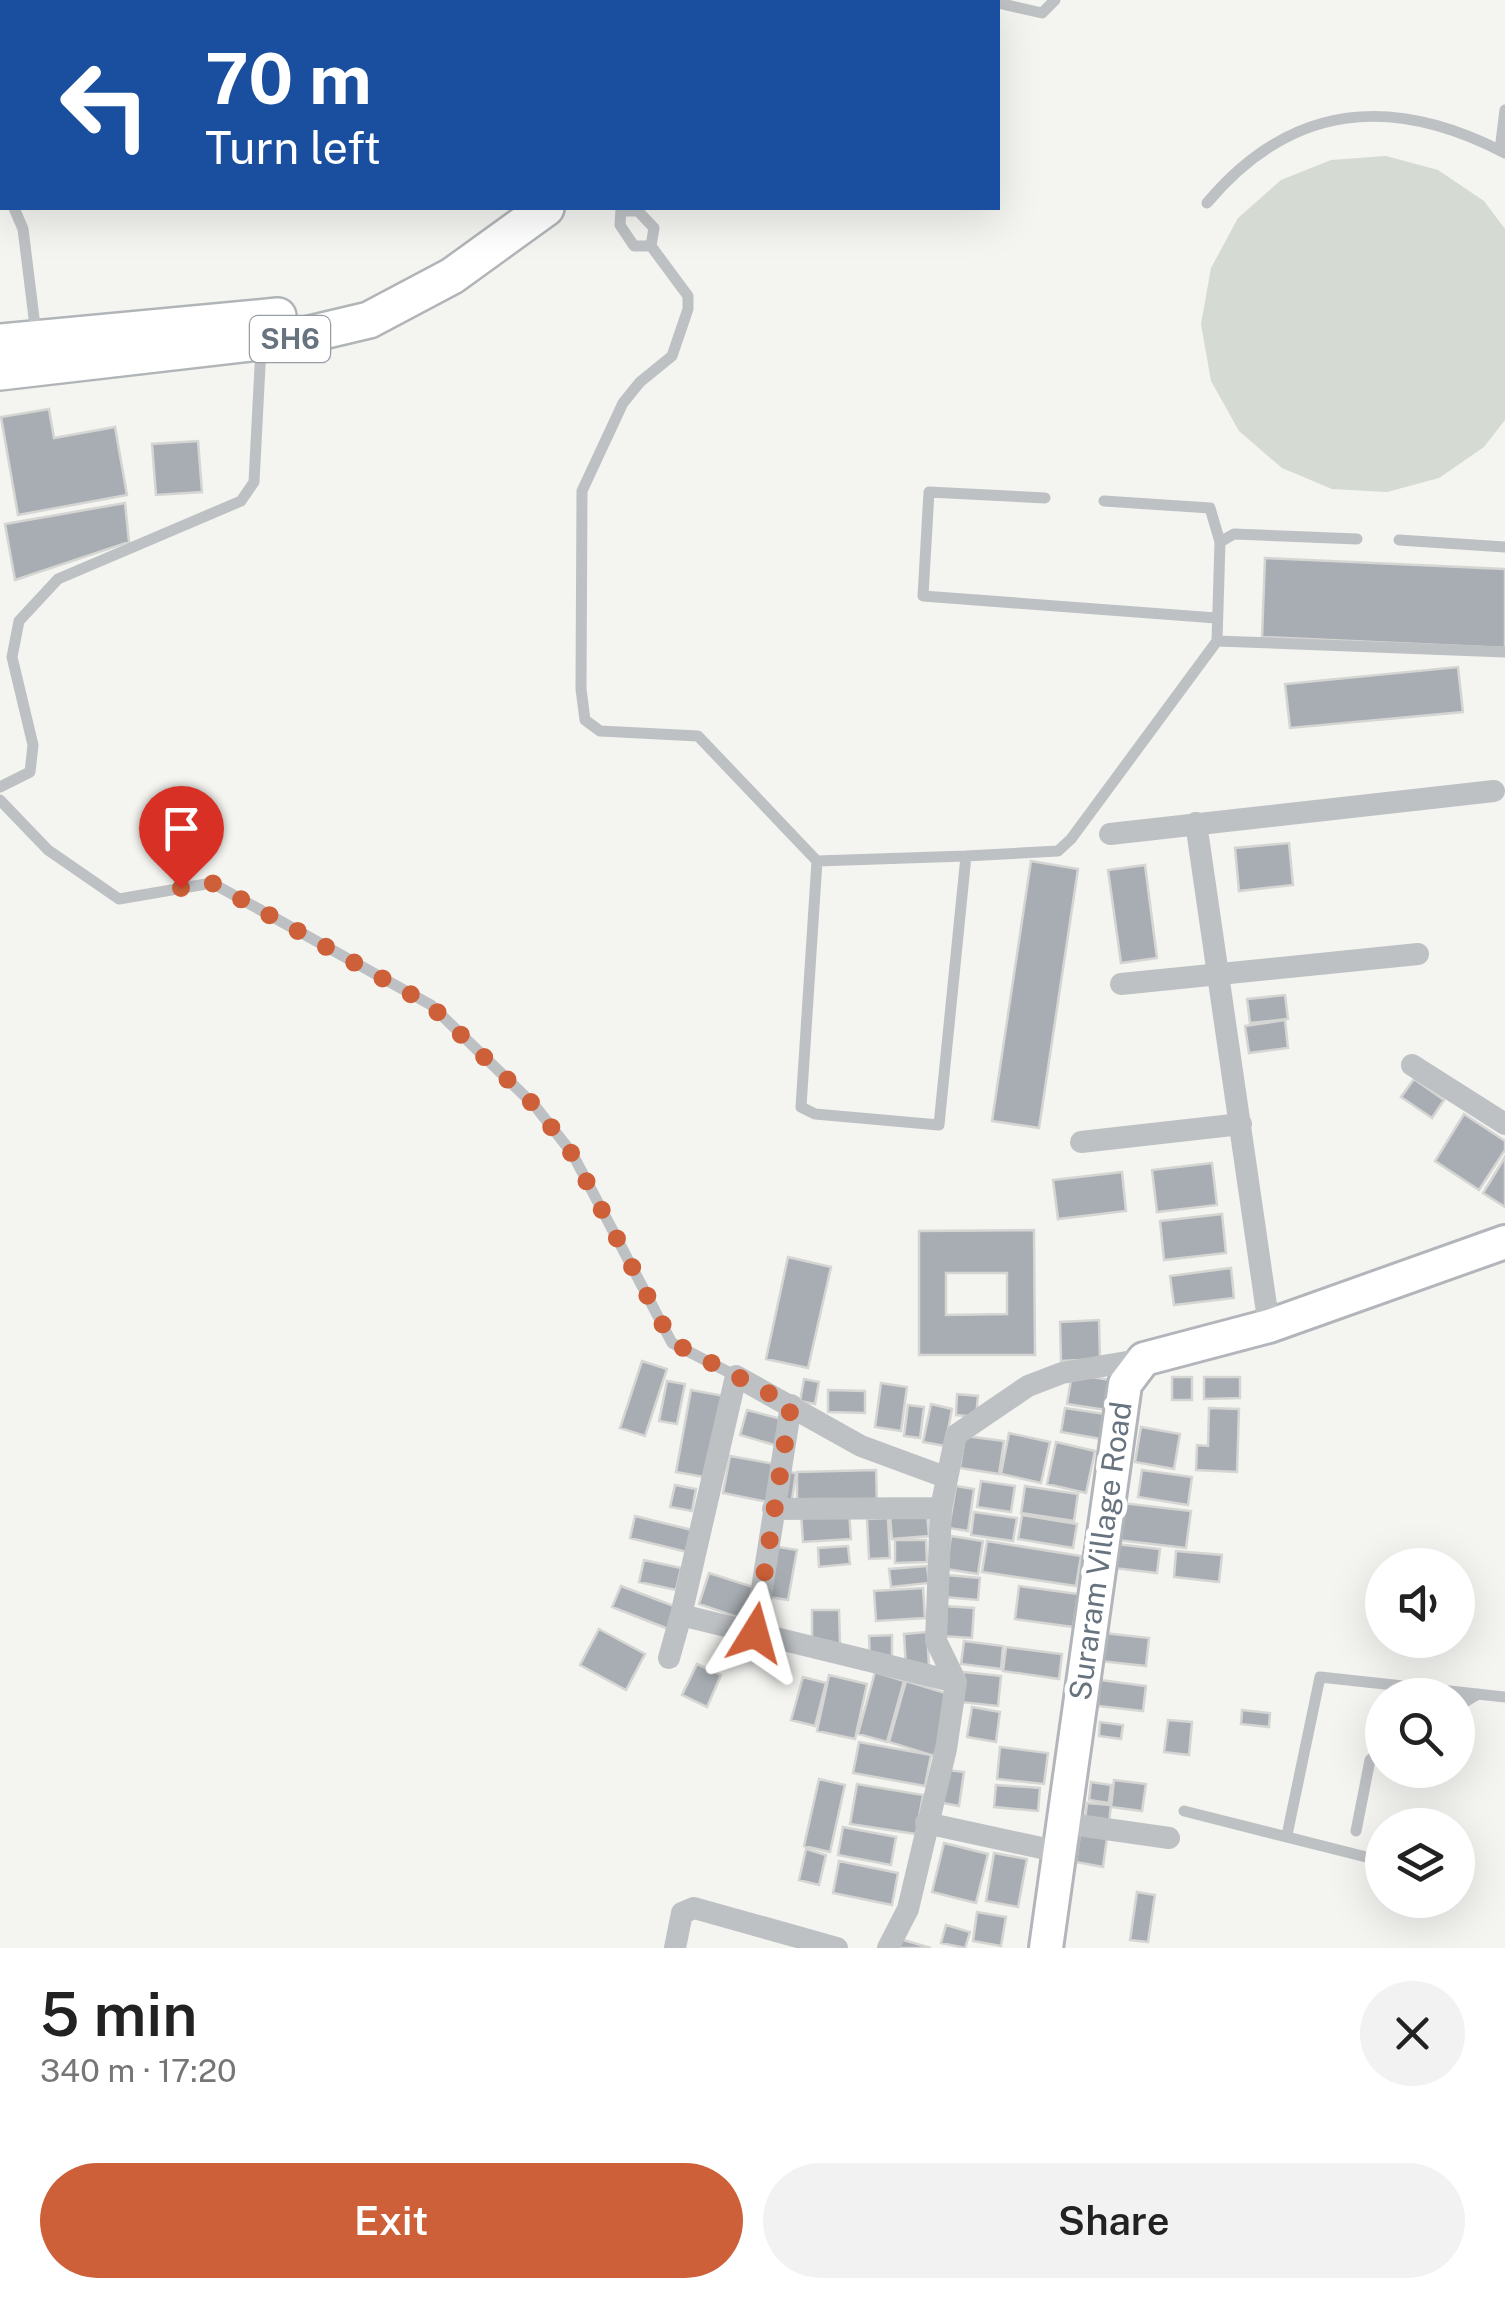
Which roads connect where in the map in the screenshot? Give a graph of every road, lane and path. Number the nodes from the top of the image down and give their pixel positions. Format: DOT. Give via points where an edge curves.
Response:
graph roads {
  1 [pos="1055,0"];
  2 [pos="1000,4"];
  3 [pos="1505,110"];
  4 [pos="1502,152"];
  5 [pos="1207,204"];
  6 [pos="15,210"];
  7 [pos="505,210"];
  8 [pos="543,210"];
  9 [pos="622,210"];
  10 [pos="638,210"];
  11 [pos="651,246"];
  12 [pos="36,338"];
  13 [pos="0,342"];
  14 [pos="261,342"];
  15 [pos="0,372"];
  16 [pos="1044,498"];
  17 [pos="1104,501"];
  18 [pos="1357,538"];
  19 [pos="1399,540"];
  20 [pos="1220,542"];
  21 [pos="1505,547"];
  22 [pos="1216,618"];
  23 [pos="1217,641"];
  24 [pos="1505,652"];
  25 [pos="0,787"];
  26 [pos="1494,791"];
  27 [pos="0,800"];
  28 [pos="1196,823"];
  29 [pos="1110,834"];
  30 [pos="966,856"];
  31 [pos="817,862"];
  32 [pos="1418,954"];
  33 [pos="1220,972"];
  34 [pos="1120,984"];
  35 [pos="1412,1065"];
  36 [pos="1242,1124"];
  37 [pos="1505,1124"];
  38 [pos="1081,1142"];
  39 [pos="1505,1242"];
  40 [pos="1270,1326"];
  41 [pos="1144,1359"];
  42 [pos="736,1376"];
  43 [pos="791,1405"];
  44 [pos="945,1477"];
  45 [pos="941,1508"];
  46 [pos="773,1509"];
  47 [pos="681,1615"];
  48 [pos="755,1633"];
  49 [pos="669,1658"];
  50 [pos="956,1682"];
  51 [pos="1478,1694"];
  52 [pos="1475,1696"];
  53 [pos="1505,1698"];
  54 [pos="1365,1786"];
  55 [pos="1184,1810"];
  56 [pos="926,1823"];
  57 [pos="1356,1832"];
  58 [pos="1287,1835"];
  59 [pos="1062,1838"];
  60 [pos="1169,1838"];
  61 [pos="1365,1856"];
  62 [pos="675,1948"];
  63 [pos="837,1948"];
  64 [pos="888,1948"];
  65 [pos="1046,1948"];
  1 -- 2 [label="lane" via="1042,14"];
  3 -- 4 [label="lane"];
  4 -- 5 [label="lane" via="1393,116 1336,118 1270,143"];
  6 -- 12 [label="lane"];
  7 -- 12 [label="main road, SH6" via="424,269 356,300 240,320"];
  8 -- 14 [label="main road, SH6" via="402,306 368,320"];
  9 -- 11 [label="lane" via="620,225 634,246"];
  10 -- 11 [label="lane" via="654,228"];
  11 -- 31 [label="lane" via="688,296 688,309 672,356 623,403 582,492 585,720 600,731 698,736"];
  12 -- 13 [label="main road, SH6"];
  14 -- 15 [label="main road, SH6"];
  14 -- 25 [label="lane" via="254,482 241,501 58,579 20,621 12,657 32,745 30,772"];
  16 -- 22 [label="lane" via="929,492 922,596"];
  17 -- 20 [label="lane" via="1210,508"];
  18 -- 20 [label="lane" via="1234,534"];
  19 -- 21 [label="lane"];
  20 -- 22 [label="lane"];
  22 -- 23 [label="lane"];
  23 -- 24 [label="lane"];
  23 -- 30 [label="lane" via="1058,851"];
  26 -- 28 [label="street"];
  27 -- 42 [label="lane" via="48,850 120,900 212,883 430,1005 535,1106 572,1154 672,1342"];
  28 -- 29 [label="street"];
  28 -- 33 [label="street"];
  30 -- 31 [label="lane"];
  30 -- 31 [label="lane" via="939,1126 814,1114 802,1107"];
  32 -- 33 [label="street"];
  33 -- 34 [label="street"];
  33 -- 36 [label="street"];
  35 -- 37 [label="street"];
  36 -- 38 [label="street"];
  36 -- 40 [label="street"];
  39 -- 40 [label="main road, Suraram Village Road"];
  40 -- 41 [label="main road, Suraram Village Road"];
  41 -- 44 [label="street" via="1028,1386 956,1435"];
  41 -- 59 [label="main road, Suraram Village Road" via="1124,1384"];
  42 -- 43 [label="street"];
  42 -- 47 [label="street"];
  43 -- 44 [label="street" via="861,1446"];
  43 -- 46 [label="street"];
  44 -- 45 [label="street"];
  45 -- 46 [label="street"];
  45 -- 50 [label="street" via="936,1642"];
  46 -- 48 [label="street"];
  47 -- 48 [label="street"];
  47 -- 49 [label="street"];
  48 -- 50 [label="street"];
  50 -- 56 [label="street"];
  51 -- 52 [label="lane"];
  51 -- 53 [label="lane"];
  51 -- 58 [label="lane" via="1320,1676"];
  54 -- 57 [label="lane"];
  55 -- 58 [label="lane"];
  56 -- 59 [label="street"];
  56 -- 64 [label="street" via="908,1909"];
  58 -- 61 [label="lane"];
  59 -- 60 [label="street"];
  59 -- 65 [label="main road, Suraram Village Road"];
  62 -- 63 [label="street" via="682,1914 694,1908"];
}
